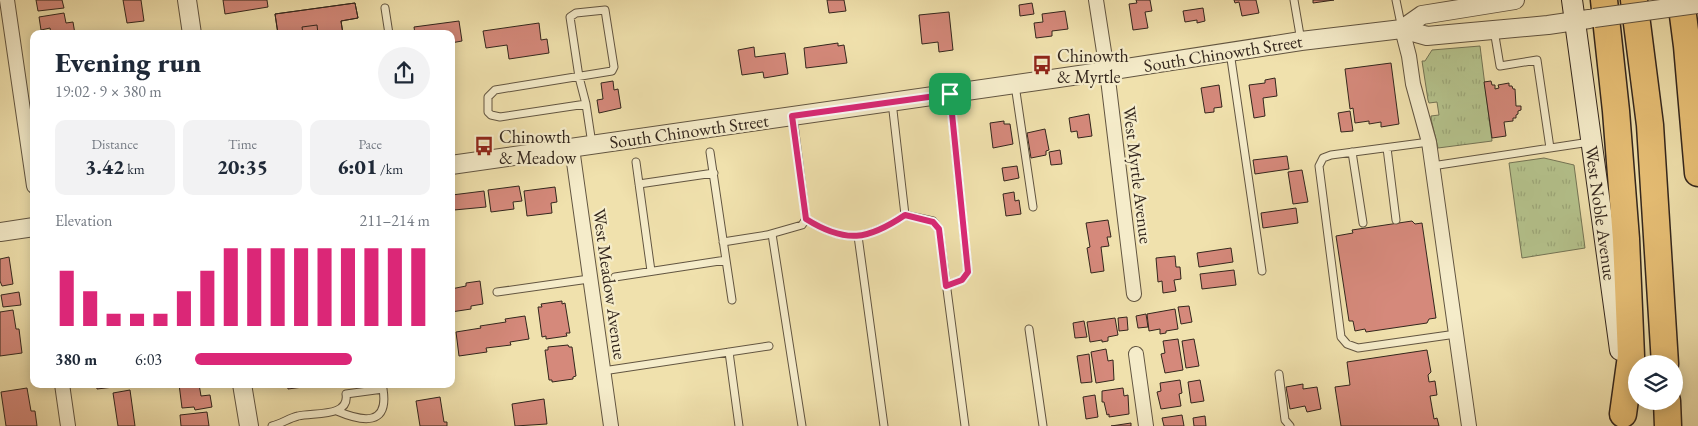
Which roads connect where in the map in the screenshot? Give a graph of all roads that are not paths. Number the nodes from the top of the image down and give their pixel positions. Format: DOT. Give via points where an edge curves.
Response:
graph roads {
  1 [pos="7,0"];
  2 [pos="187,0"];
  3 [pos="1096,0"];
  4 [pos="1294,0"];
  5 [pos="1396,0"];
  6 [pos="1515,0"];
  7 [pos="1572,0"];
  8 [pos="1634,0"];
  9 [pos="1680,0"];
  10 [pos="1473,3"];
  11 [pos="1698,3"];
  12 [pos="384,8"];
  13 [pos="1591,13"];
  14 [pos="1402,29"];
  15 [pos="191,30"];
  16 [pos="388,30"];
  17 [pos="1494,30"];
  18 [pos="1300,41"];
  19 [pos="1230,52"];
  20 [pos="1107,71"];
  21 [pos="579,77"];
  22 [pos="1015,84"];
  23 [pos="950,94"];
  24 [pos="892,102"];
  25 [pos="586,104"];
  26 [pos="792,116"];
  27 [pos="1429,142"];
  28 [pos="1591,142"];
  29 [pos="592,145"];
  30 [pos="572,148"];
  31 [pos="1387,148"];
  32 [pos="1550,148"];
  33 [pos="710,152"];
  34 [pos="1352,152"];
  35 [pos="30,158"];
  36 [pos="636,162"];
  37 [pos="455,164"];
  38 [pos="1432,166"];
  39 [pos="714,173"];
  40 [pos="1698,173"];
  41 [pos="639,184"];
  42 [pos="1033,207"];
  43 [pos="905,215"];
  44 [pos="806,219"];
  45 [pos="1396,220"];
  46 [pos="1363,223"];
  47 [pos="30,228"];
  48 [pos="0,232"];
  49 [pos="772,234"];
  50 [pos="858,236"];
  51 [pos="723,242"];
  52 [pos="726,260"];
  53 [pos="651,271"];
  54 [pos="1262,271"];
  55 [pos="615,277"];
  56 [pos="589,279"];
  57 [pos="946,286"];
  58 [pos="497,292"];
  59 [pos="1134,294"];
  60 [pos="732,300"];
  61 [pos="1029,329"];
  62 [pos="1456,334"];
  63 [pos="769,346"];
  64 [pos="729,352"];
  65 [pos="1136,354"];
  66 [pos="1664,355"];
  67 [pos="603,371"];
  68 [pos="1279,374"];
  69 [pos="63,388"];
  70 [pos="243,388"];
  71 [pos="337,410"];
  72 [pos="1667,410"];
  73 [pos="1623,420"];
  74 [pos="68,426"];
  75 [pos="248,426"];
  76 [pos="272,426"];
  77 [pos="611,426"];
  78 [pos="739,426"];
  79 [pos="802,426"];
  80 [pos="884,426"];
  81 [pos="965,426"];
  82 [pos="1043,426"];
  83 [pos="1146,426"];
  84 [pos="1290,426"];
  85 [pos="1469,426"];
  86 [pos="1668,426"];
  1 -- 35 [label="street"];
  2 -- 15 [label="street"];
  3 -- 20 [label="street, West Myrtle Avenue"];
  4 -- 18 [label="lane"];
  5 -- 14 [label="lane"];
  6 -- 10 [label="street, South Chinowth Street"];
  7 -- 13 [label="main road, West Noble Avenue"];
  8 -- 66 [label="highway" via="1650,125"];
  9 -- 40 [label="highway"];
  10 -- 14 [label="street, South Chinowth Street" via="1422,15"];
  11 -- 13 [label="street, South Chinowth Street, bridge"];
  12 -- 16 [label="lane"];
  13 -- 17 [label="street, South Chinowth Street"];
  13 -- 28 [label="main road, West Noble Avenue"];
  13 -- 73 [label="highway" via="1616,111 1631,356"];
  14 -- 17 [label="street, South Chinowth Street" via="1427,36"];
  14 -- 18 [label="street, South Chinowth Street"];
  14 -- 27 [label="street"];
  17 -- 32 [label="lane" via="1500,66 1537,60"];
  18 -- 19 [label="street, South Chinowth Street"];
  19 -- 20 [label="street, South Chinowth Street"];
  19 -- 54 [label="lane"];
  20 -- 22 [label="street, South Chinowth Street"];
  20 -- 59 [label="street, West Myrtle Avenue"];
  21 -- 21 [label="lane" via="570,17 576,13 605,10 614,68"];
  21 -- 25 [label="lane"];
  21 -- 25 [label="lane" via="495,90 488,97 488,112 500,117"];
  22 -- 23 [label="street, South Chinowth Street"];
  22 -- 42 [label="lane"];
  23 -- 24 [label="street, South Chinowth Street"];
  23 -- 57 [label="lane" via="968,272 962,280"];
  24 -- 26 [label="street, South Chinowth Street"];
  24 -- 43 [label="lane"];
  25 -- 29 [label="lane"];
  26 -- 29 [label="street, South Chinowth Street"];
  26 -- 44 [label="lane"];
  27 -- 31 [label="lane"];
  27 -- 38 [label="street"];
  28 -- 32 [label="lane"];
  28 -- 73 [label="main road, West Noble Avenue" via="1621,359"];
  29 -- 30 [label="street, South Chinowth Street"];
  30 -- 37 [label="street, South Chinowth Street"];
  30 -- 56 [label="street, West Meadow Avenue"];
  31 -- 34 [label="lane"];
  31 -- 45 [label="lane"];
  32 -- 38 [label="lane"];
  33 -- 39 [label="lane"];
  34 -- 46 [label="lane"];
  34 -- 62 [label="lane" via="1323,158 1319,166 1341,337 1347,344 1358,348"];
  36 -- 41 [label="lane"];
  38 -- 62 [label="street"];
  39 -- 41 [label="lane"];
  39 -- 51 [label="lane"];
  41 -- 53 [label="lane"];
  43 -- 50 [label="lane" via="889,225"];
  43 -- 57 [label="lane" via="933,222 939,229"];
  44 -- 49 [label="lane" via="802,225"];
  44 -- 50 [label="lane" via="821,228"];
  47 -- 48 [label="street"];
  49 -- 51 [label="lane"];
  49 -- 79 [label="lane"];
  50 -- 80 [label="lane"];
  51 -- 52 [label="lane"];
  52 -- 53 [label="lane"];
  52 -- 60 [label="lane"];
  53 -- 55 [label="lane"];
  56 -- 58 [label="lane"];
  56 -- 67 [label="street, West Meadow Avenue"];
  57 -- 81 [label="lane"];
  61 -- 82 [label="lane"];
  62 -- 85 [label="street"];
  63 -- 64 [label="lane"];
  64 -- 67 [label="lane"];
  64 -- 78 [label="lane"];
  65 -- 83 [label="street"];
  67 -- 77 [label="street, West Meadow Avenue"];
  68 -- 84 [label="lane" via="1285,420"];
  69 -- 74 [label="street"];
  70 -- 75 [label="street"];
  71 -- 71 [label="lane" via="358,420 376,418 385,404 383,389 346,394 344,407"];
  71 -- 76 [label="lane" via="298,416"];
  72 -- 86 [label="highway"];
}
